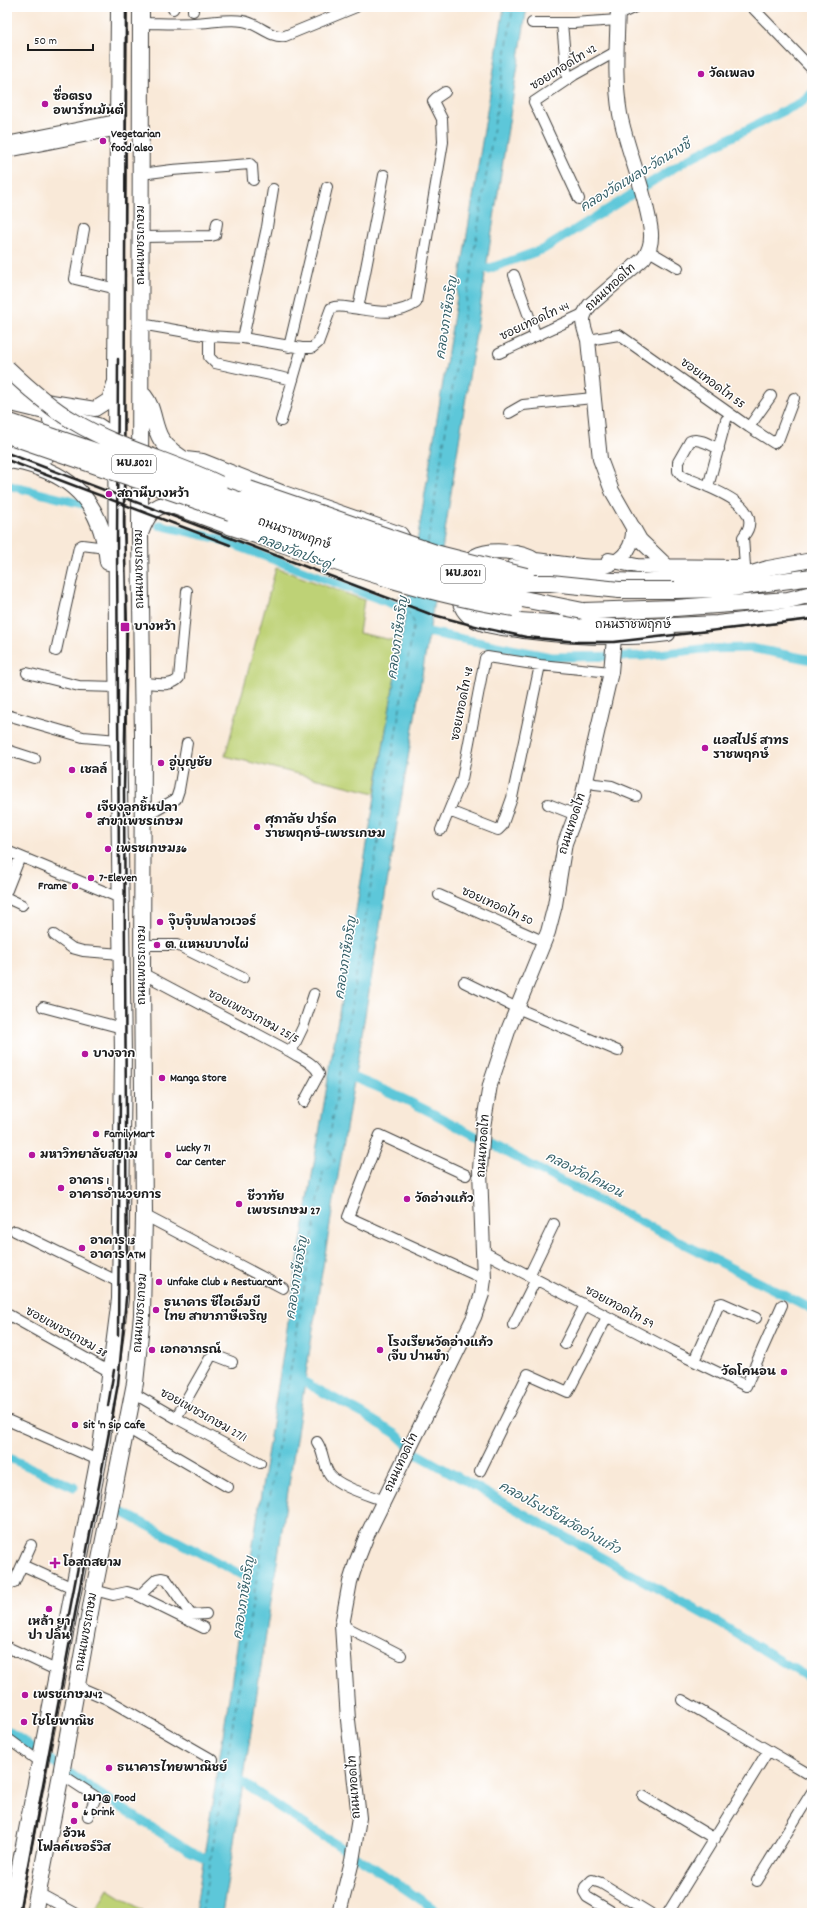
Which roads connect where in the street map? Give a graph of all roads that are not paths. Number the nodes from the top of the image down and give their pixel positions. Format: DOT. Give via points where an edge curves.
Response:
graph roads {
  1 [pos="119,7"];
  2 [pos="356,7"];
  3 [pos="635,7"];
  4 [pos="752,7"];
  5 [pos="618,14"];
  6 [pos="141,15"];
  7 [pos="532,23"];
  8 [pos="562,23"];
  9 [pos="617,51"];
  10 [pos="812,69"];
  11 [pos="567,79"];
  12 [pos="445,92"];
  13 [pos="141,117"];
  14 [pos="118,125"];
  15 [pos="7,142"];
  16 [pos="7,152"];
  17 [pos="141,174"];
  18 [pos="384,175"];
  19 [pos="253,180"];
  20 [pos="327,187"];
  21 [pos="273,189"];
  22 [pos="579,199"];
  23 [pos="217,223"];
  24 [pos="84,229"];
  25 [pos="142,237"];
  26 [pos="649,251"];
  27 [pos="678,268"];
  28 [pos="514,275"];
  29 [pos="117,289"];
  30 [pos="358,309"];
  31 [pos="583,314"];
  32 [pos="141,324"];
  33 [pos="210,336"];
  34 [pos="536,336"];
  35 [pos="243,338"];
  36 [pos="588,340"];
  37 [pos="290,347"];
  38 [pos="302,348"];
  39 [pos="499,353"];
  40 [pos="7,368"];
  41 [pos="116,374"];
  42 [pos="293,380"];
  43 [pos="7,390"];
  44 [pos="141,394"];
  45 [pos="771,396"];
  46 [pos="593,398"];
  47 [pos="794,398"];
  48 [pos="7,403"];
  49 [pos="509,412"];
  50 [pos="726,420"];
  51 [pos="7,421"];
  52 [pos="281,421"];
  53 [pos="749,427"];
  54 [pos="7,435"];
  55 [pos="116,437"];
  56 [pos="7,445"];
  57 [pos="719,449"];
  58 [pos="59,459"];
  59 [pos="131,459"];
  60 [pos="7,460"];
  61 [pos="188,460"];
  62 [pos="116,475"];
  63 [pos="708,487"];
  64 [pos="140,488"];
  65 [pos="188,494"];
  66 [pos="162,504"];
  67 [pos="261,508"];
  68 [pos="633,528"];
  69 [pos="140,536"];
  70 [pos="106,548"];
  71 [pos="812,560"];
  72 [pos="615,561"];
  73 [pos="668,567"];
  74 [pos="745,567"];
  75 [pos="768,568"];
  76 [pos="812,577"];
  77 [pos="551,583"];
  78 [pos="187,590"];
  79 [pos="812,594"];
  80 [pos="788,600"];
  81 [pos="812,603"];
  82 [pos="583,611"];
  83 [pos="812,612"];
  84 [pos="717,622"];
  85 [pos="56,651"];
  86 [pos="116,654"];
  87 [pos="613,656"];
  88 [pos="540,665"];
  89 [pos="27,673"];
  90 [pos="142,683"];
  91 [pos="118,687"];
  92 [pos="7,715"];
  93 [pos="118,740"];
  94 [pos="187,743"];
  95 [pos="7,750"];
  96 [pos="35,759"];
  97 [pos="586,781"];
  98 [pos="636,796"];
  99 [pos="548,804"];
  100 [pos="448,811"];
  101 [pos="576,815"];
  102 [pos="142,818"];
  103 [pos="441,830"];
  104 [pos="7,851"];
  105 [pos="20,857"];
  106 [pos="7,890"];
  107 [pos="439,895"];
  108 [pos="7,898"];
  109 [pos="120,898"];
  110 [pos="22,905"];
  111 [pos="54,935"];
  112 [pos="545,942"];
  113 [pos="142,945"];
  114 [pos="121,954"];
  115 [pos="142,973"];
  116 [pos="121,974"];
  117 [pos="243,978"];
  118 [pos="464,982"];
  119 [pos="314,994"];
  120 [pos="43,1007"];
  121 [pos="517,1008"];
  122 [pos="122,1028"];
  123 [pos="618,1051"];
  124 [pos="291,1052"];
  125 [pos="304,1102"];
  126 [pos="466,1175"];
  127 [pos="144,1215"];
  128 [pos="554,1224"];
  129 [pos="15,1231"];
  130 [pos="482,1251"];
  131 [pos="533,1277"];
  132 [pos="484,1279"];
  133 [pos="121,1283"];
  134 [pos="283,1288"];
  135 [pos="585,1305"];
  136 [pos="782,1305"];
  137 [pos="607,1317"];
  138 [pos="8,1318"];
  139 [pos="756,1318"];
  140 [pos="513,1324"];
  141 [pos="565,1344"];
  142 [pos="694,1361"];
  143 [pos="232,1362"];
  144 [pos="112,1374"];
  145 [pos="134,1392"];
  146 [pos="176,1418"];
  147 [pos="7,1420"];
  148 [pos="127,1428"];
  149 [pos="317,1442"];
  150 [pos="260,1463"];
  151 [pos="97,1464"];
  152 [pos="118,1472"];
  153 [pos="480,1472"];
  154 [pos="93,1487"];
  155 [pos="228,1487"];
  156 [pos="115,1490"];
  157 [pos="384,1501"];
  158 [pos="31,1545"];
  159 [pos="22,1565"];
  160 [pos="14,1583"];
  161 [pos="73,1588"];
  162 [pos="94,1590"];
  163 [pos="137,1595"];
  164 [pos="206,1614"];
  165 [pos="342,1625"];
  166 [pos="204,1628"];
  167 [pos="7,1648"];
  168 [pos="401,1655"];
  169 [pos="58,1670"];
  170 [pos="77,1686"];
  171 [pos="682,1700"];
  172 [pos="7,1738"];
  173 [pos="768,1751"];
  174 [pos="42,1759"];
  175 [pos="213,1760"];
  176 [pos="61,1774"];
  177 [pos="812,1776"];
  178 [pos="812,1792"];
  179 [pos="643,1796"];
  180 [pos="88,1816"];
  181 [pos="715,1839"];
  182 [pos="757,1881"];
  183 [pos="38,1893"];
  184 [pos="11,1913"];
  185 [pos="34,1913"];
  186 [pos="75,1913"];
  187 [pos="339,1913"];
  188 [pos="614,1913"];
  189 [pos="650,1913"];
  190 [pos="668,1913"];
  1 -- 14 [label="main road, ถนนเพชรเกษม"];
  2 -- 6 [label="street" via="279,37 242,20 193,24"];
  3 -- 5 [label="street"];
  4 -- 10 [label="street"];
  5 -- 8 [label="street"];
  5 -- 9 [label="main road"];
  6 -- 13 [label="main road, ถนนเพชรเกษม"];
  7 -- 8 [label="street"];
  8 -- 11 [label="street"];
  9 -- 11 [label="street, ซอยเทอดไท 42"];
  9 -- 26 [label="main road" via="616,83 620,115 638,174 652,236"];
  11 -- 22 [label="street, ซอยเทอดไท 42" via="535,100 534,104"];
  12 -- 30 [label="street" via="433,101 442,119 443,142 416,303 399,312"];
  13 -- 14 [label="main road"];
  13 -- 17 [label="main road, ถนนเพชรเกษม"];
  14 -- 15 [label="street"];
  14 -- 16 [label="street"];
  14 -- 29 [label="main road, ถนนเพชรเกษม"];
  17 -- 19 [label="street" via="250,164"];
  17 -- 25 [label="main road, ถนนเพชรเกษม"];
  18 -- 30 [label="street"];
  20 -- 37 [label="street"];
  21 -- 35 [label="street"];
  23 -- 25 [label="street" via="216,232 212,236"];
  24 -- 29 [label="street" via="72,279"];
  25 -- 32 [label="main road, ถนนเพชรเกษม"];
  26 -- 27 [label="street"];
  26 -- 31 [label="main road, ถนนเทอดไท" via="590,304"];
  28 -- 34 [label="street"];
  29 -- 41 [label="main road, ถนนเพชรเกษม"];
  30 -- 38 [label="street" via="340,306 331,308 316,346"];
  31 -- 34 [label="street, ซอยเทอดไท 44"];
  31 -- 36 [label="main road, ถนนเทอดไท" via="582,322"];
  32 -- 33 [label="street"];
  32 -- 44 [label="main road, ถนนเพชรเกษม"];
  33 -- 35 [label="street"];
  33 -- 42 [label="street" via="209,357 215,363"];
  34 -- 39 [label="street, ซอยเทอดไท 44"];
  35 -- 37 [label="street"];
  36 -- 46 [label="main road, ถนนเทอดไท"];
  36 -- 53 [label="street, ซอยเทอดไท 55" via="619,335"];
  37 -- 38 [label="street"];
  38 -- 42 [label="street"];
  40 -- 67 [label="main road, bridge" via="74,422 224,486"];
  41 -- 43 [label="main road" via="109,400 95,408 39,400"];
  41 -- 55 [label="main road, ถนนเพชรเกษม"];
  42 -- 52 [label="street"];
  44 -- 59 [label="main road" via="138,438"];
  44 -- 61 [label="main road" via="148,402 160,438 172,450"];
  44 -- 64 [label="main road, ถนนเพชรเกษม"];
  45 -- 53 [label="street"];
  46 -- 49 [label="street" via="523,406"];
  46 -- 68 [label="main road, ถนนเทอดไท" via="600,459 612,491"];
  47 -- 53 [label="street, ซอยเทอดไท 55" via="776,443"];
  48 -- 55 [label="main road" via="98,425"];
  48 -- 58 [label="main road" via="71,429 76,434 83,444 82,452 77,457"];
  50 -- 57 [label="street"];
  51 -- 67 [label="main road, ถนนราชพฤกษ์ / นบ.3021, bridge"];
  54 -- 82 [label="main road, ถนนราชพฤกษ์ / นบ.3021, bridge" via="443,584"];
  55 -- 59 [label="main road"];
  55 -- 62 [label="main road, ถนนเพชรเกษม"];
  56 -- 58 [label="main road"];
  57 -- 63 [label="street"];
  57 -- 63 [label="street" via="694,439 688,442 678,462 680,474"];
  58 -- 62 [label="main road"];
  59 -- 62 [label="main road"];
  59 -- 64 [label="main road"];
  60 -- 70 [label="main road" via="52,472 72,484 94,511"];
  61 -- 65 [label="street" via="175,467 169,483 176,492"];
  61 -- 65 [label="street" via="203,460 284,492 401,533 406,541 403,554 396,563 390,564"];
  61 -- 77 [label="main road, bridge" via="249,489 439,554"];
  62 -- 86 [label="main road, ถนนเพชรเกษม"];
  63 -- 74 [label="street" via="735,501 749,517 748,532 743,538"];
  64 -- 69 [label="main road, ถนนเพชรเกษม"];
  65 -- 66 [label="street"];
  66 -- 69 [label="main road" via="146,519"];
  66 -- 82 [label="main road, bridge" via="169,504 390,580 440,594 532,611"];
  67 -- 77 [label="main road, ถนนราชพฤกษ์ / นบ.3021, bridge" via="435,567 513,583"];
  68 -- 72 [label="main road" via="629,550"];
  68 -- 73 [label="main road, ถนนเทอดไท" via="640,540"];
  69 -- 90 [label="main road, ถนนเพชรเกษม"];
  70 -- 85 [label="street" via="82,545 79,548"];
  70 -- 86 [label="main road"];
  71 -- 75 [label="main road, ถนนราชพฤกษ์"];
  72 -- 73 [label="main road" via="637,566"];
  72 -- 87 [label="main road" via="608,566 594,567 535,560 530,556 496,551 475,556 465,567 458,581 458,599 462,609 471,618 499,627 560,635"];
  73 -- 74 [label="main road"];
  74 -- 75 [label="main road"];
  75 -- 84 [label="main road, ถนนราชพฤกษ์" via="733,576 639,581 560,575 491,563 480,569 471,587 472,601 478,611 519,620 627,627"];
  76 -- 77 [label="main road, ถนนราชพฤกษ์ / นบ.3021, bridge" via="723,589 619,590"];
  78 -- 90 [label="street" via="179,678 169,684"];
  79 -- 80 [label="main road, ถนนราชพฤกษ์ / นบ.3021"];
  80 -- 81 [label="main road" via="798,604"];
  80 -- 82 [label="main road, ถนนราชพฤกษ์ / นบ.3021"];
  83 -- 84 [label="main road, ถนนราชพฤกษ์"];
  84 -- 87 [label="main road" via="695,631 647,637"];
  86 -- 91 [label="main road, ถนนเพชรเกษม"];
  87 -- 88 [label="street, ซอยเทอดไท 48"];
  87 -- 97 [label="main road, ถนนเทอดไท"];
  88 -- 100 [label="street, ซอยเทอดไท 48" via="485,658 462,778"];
  88 -- 100 [label="street" via="512,798 502,826 498,830 490,828"];
  89 -- 91 [label="street" via="79,686"];
  90 -- 102 [label="main road, ถนนเพชรเกษม"];
  91 -- 93 [label="main road, ถนนเพชรเกษม"];
  92 -- 93 [label="street" via="77,736"];
  93 -- 109 [label="main road, ถนนเพชรเกษม"];
  94 -- 102 [label="street" via="176,799"];
  95 -- 96 [label="street"];
  97 -- 98 [label="street" via="612,786"];
  97 -- 101 [label="main road, ถนนเทอดไท"];
  99 -- 101 [label="street"];
  100 -- 103 [label="street, ซอยเทอดไท 48"];
  101 -- 112 [label="main road, ถนนเทอดไท" via="565,843 555,905"];
  102 -- 113 [label="main road, ถนนเพชรเกษม"];
  104 -- 105 [label="street"];
  105 -- 106 [label="street"];
  105 -- 109 [label="street"];
  107 -- 112 [label="street, ซอยเทอดไท 50"];
  108 -- 110 [label="street"];
  109 -- 114 [label="main road, ถนนเพชรเกษม"];
  111 -- 114 [label="street" via="72,948"];
  112 -- 121 [label="main road, ถนนเทอดไท"];
  113 -- 115 [label="main road, ถนนเพชรเกษม"];
  113 -- 117 [label="street" via="177,945"];
  114 -- 116 [label="main road, ถนนเพชรเกษม"];
  115 -- 116 [label="main road"];
  115 -- 124 [label="street, ซอยเพชรเกษม 25/5"];
  115 -- 127 [label="main road, ถนนเพชรเกษม"];
  116 -- 122 [label="main road, ถนนเพชรเกษม"];
  118 -- 121 [label="street"];
  119 -- 124 [label="street"];
  120 -- 122 [label="street"];
  121 -- 123 [label="street"];
  121 -- 130 [label="main road, ถนนเทอดไท" via="490,1085 483,1127"];
  122 -- 133 [label="main road, ถนนเพชรเกษม"];
  124 -- 125 [label="street, ซอยเพชรเกษม 25/5" via="311,1064 319,1074"];
  126 -- 132 [label="street" via="380,1135 348,1217"];
  127 -- 134 [label="street"];
  127 -- 145 [label="main road, ถนนเพชรเกษม" via="142,1315"];
  128 -- 131 [label="street"];
  129 -- 133 [label="street"];
  130 -- 131 [label="street, ซอยเทอดไท 59"];
  130 -- 132 [label="main road, ถนนเทอดไท"];
  131 -- 135 [label="street, ซอยเทอดไท 59"];
  131 -- 140 [label="street"];
  132 -- 157 [label="main road, ถนนเทอดไท" via="474,1316"];
  133 -- 144 [label="main road, ถนนเพชรเกษม"];
  135 -- 137 [label="street, ซอยเทอดไท 59"];
  135 -- 141 [label="street"];
  136 -- 142 [label="street, ซอยเทอดไท 59" via="746,1386"];
  137 -- 142 [label="street, ซอยเทอดไท 59"];
  137 -- 153 [label="street" via="568,1392 528,1374"];
  138 -- 144 [label="street, ซอยเพชรเกษม 38"];
  139 -- 142 [label="street" via="722,1302 719,1304"];
  143 -- 146 [label="street" via="218,1355 210,1358"];
  144 -- 151 [label="main road, ถนนเพชรเกษม"];
  145 -- 146 [label="street, ซอยเพชรเกษม 27/1"];
  145 -- 148 [label="main road, ถนนเพชรเกษม"];
  146 -- 150 [label="street, ซอยเพชรเกษม 27/1"];
  147 -- 151 [label="street"];
  148 -- 152 [label="main road, ถนนเพชรเกษม"];
  148 -- 155 [label="street"];
  149 -- 157 [label="street" via="330,1475 344,1485"];
  151 -- 152 [label="main road" via="107,1474"];
  151 -- 154 [label="main road, ถนนเพชรเกษม"];
  152 -- 156 [label="main road, ถนนเพชรเกษม"];
  154 -- 156 [label="main road" via="98,1484"];
  154 -- 161 [label="main road, ถนนเพชรเกษม"];
  156 -- 162 [label="main road, ถนนเพชรเกษม"];
  157 -- 165 [label="main road, ถนนเทอดไท" via="356,1563"];
  158 -- 159 [label="street"];
  159 -- 160 [label="street"];
  159 -- 161 [label="street"];
  161 -- 169 [label="main road, ถนนเพชรเกษม"];
  162 -- 163 [label="street" via="113,1596 127,1592"];
  162 -- 170 [label="main road, ถนนเพชรเกษม"];
  163 -- 164 [label="street" via="158,1579 166,1579 191,1615"];
  163 -- 166 [label="street"];
  165 -- 168 [label="street"];
  165 -- 187 [label="main road, ถนนเทอดไท" via="348,1720 359,1818"];
  167 -- 169 [label="street"];
  169 -- 174 [label="main road, ถนนเพชรเกษม"];
  170 -- 175 [label="street" via="107,1699"];
  170 -- 176 [label="main road, ถนนเพชรเกษม"];
  171 -- 173 [label="street"];
  172 -- 174 [label="street"];
  173 -- 177 [label="street"];
  173 -- 181 [label="street"];
  174 -- 184 [label="main road, ถนนเพชรเกษม"];
  176 -- 180 [label="street" via="96,1797"];
  176 -- 183 [label="main road, ถนนเพชรเกษม"];
  178 -- 182 [label="street"];
  179 -- 181 [label="street"];
  181 -- 190 [label="street"];
  183 -- 185 [label="main road, ถนนเพชรเกษม"];
  183 -- 186 [label="street"];
  188 -- 189 [label="street" via="587,1897 584,1892 588,1883 592,1880 601,1883"];
}
